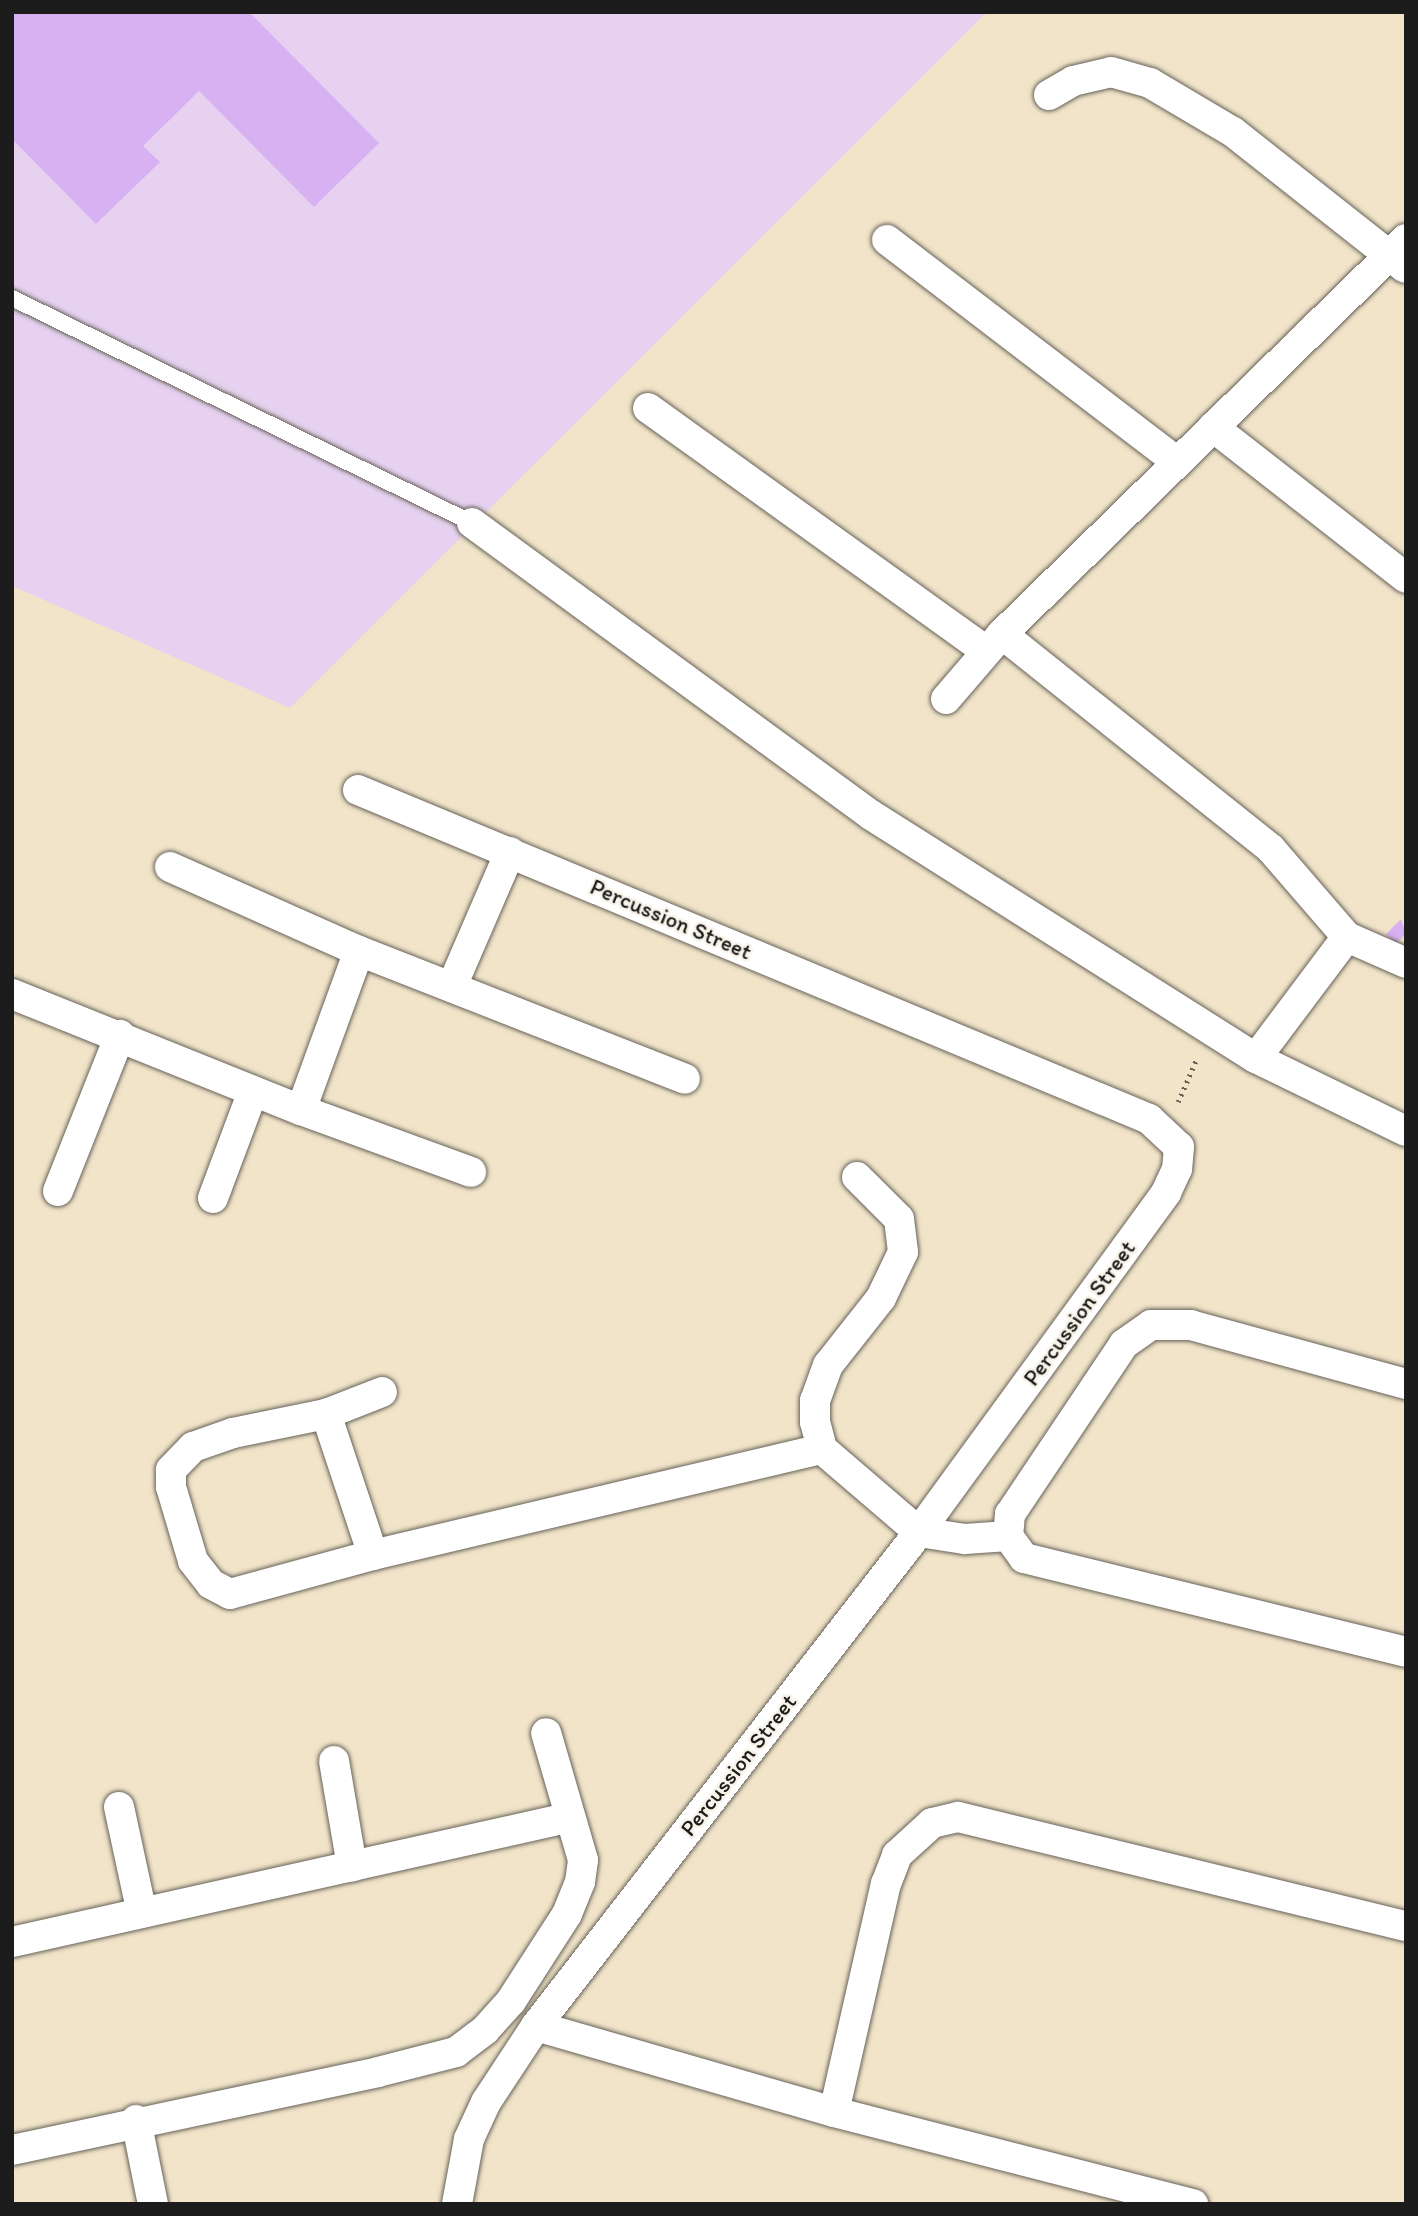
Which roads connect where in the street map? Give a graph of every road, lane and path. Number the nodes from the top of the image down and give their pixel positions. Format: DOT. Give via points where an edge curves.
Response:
graph roads {
  1 [pos="1049,95"];
  2 [pos="887,240"];
  3 [pos="1401,255"];
  4 [pos="12,298"];
  5 [pos="648,408"];
  6 [pos="1213,427"];
  7 [pos="1177,462"];
  8 [pos="472,523"];
  9 [pos="1406,578"];
  10 [pos="994,643"];
  11 [pos="946,699"];
  12 [pos="358,790"];
  13 [pos="510,852"];
  14 [pos="170,867"];
  15 [pos="1347,937"];
  16 [pos="359,951"];
  17 [pos="1406,963"];
  18 [pos="452,986"];
  19 [pos="12,994"];
  20 [pos="1209,1027"];
  21 [pos="120,1035"];
  22 [pos="1256,1058"];
  23 [pos="685,1079"];
  24 [pos="253,1091"];
  25 [pos="301,1110"];
  26 [pos="1166,1131"];
  27 [pos="1406,1131"];
  28 [pos="471,1172"];
  29 [pos="857,1177"];
  30 [pos="58,1191"];
  31 [pos="213,1198"];
  32 [pos="1406,1384"];
  33 [pos="382,1392"];
  34 [pos="327,1415"];
  35 [pos="822,1449"];
  36 [pos="919,1532"];
  37 [pos="1008,1536"];
  38 [pos="373,1555"];
  39 [pos="1406,1652"];
  40 [pos="546,1733"];
  41 [pos="334,1761"];
  42 [pos="119,1807"];
  43 [pos="567,1818"];
  44 [pos="352,1866"];
  45 [pos="142,1913"];
  46 [pos="1406,1926"];
  47 [pos="12,1942"];
  48 [pos="536,2026"];
  49 [pos="834,2112"];
  50 [pos="136,2120"];
  51 [pos="12,2150"];
  52 [pos="153,2204"];
  53 [pos="457,2204"];
  54 [pos="1193,2204"];
  1 -- 3 [label="street" via="1073,81 1111,72 1150,83 1233,132"];
  2 -- 7 [label="street"];
  3 -- 6 [label="street"];
  4 -- 8 [label="lane"];
  5 -- 10 [label="street"];
  6 -- 7 [label="street"];
  6 -- 9 [label="street"];
  7 -- 10 [label="street"];
  8 -- 20 [label="street" via="870,815"];
  10 -- 11 [label="street"];
  10 -- 15 [label="street" via="1272,849"];
  12 -- 13 [label="street, Percussion Street"];
  13 -- 18 [label="street"];
  13 -- 26 [label="street, Percussion Street" via="1149,1119"];
  14 -- 16 [label="street"];
  15 -- 17 [label="street"];
  15 -- 22 [label="street"];
  16 -- 18 [label="street"];
  16 -- 25 [label="street"];
  18 -- 23 [label="street"];
  19 -- 21 [label="street"];
  20 -- 22 [label="street"];
  20 -- 26 [label="path"];
  21 -- 24 [label="street"];
  21 -- 30 [label="street"];
  22 -- 27 [label="street"];
  24 -- 25 [label="street"];
  24 -- 31 [label="street"];
  25 -- 28 [label="street"];
  26 -- 36 [label="street, Percussion Street" via="1180,1147 1177,1169 1166,1193"];
  29 -- 35 [label="street" via="899,1219 903,1252 881,1298 828,1364 815,1401"];
  32 -- 37 [label="street" via="1191,1325 1151,1325 1124,1344 1010,1514"];
  33 -- 34 [label="street"];
  34 -- 38 [label="street"];
  34 -- 38 [label="street" via="233,1433 193,1447 178,1462 171,1470 171,1487 193,1561 211,1584 230,1594"];
  35 -- 36 [label="street"];
  35 -- 38 [label="street"];
  36 -- 37 [label="street" via="965,1539"];
  36 -- 48 [label="street, Percussion Street"];
  37 -- 39 [label="street" via="1024,1558"];
  40 -- 43 [label="street"];
  41 -- 44 [label="street"];
  42 -- 45 [label="street"];
  43 -- 44 [label="street"];
  43 -- 50 [label="street" via="583,1860 567,1914 511,2001 485,2030 456,2052"];
  44 -- 45 [label="street"];
  45 -- 47 [label="street"];
  46 -- 49 [label="street" via="958,1817 932,1823 897,1855 886,1884"];
  48 -- 49 [label="street"];
  48 -- 53 [label="street, Percussion Street" via="486,2102 469,2139"];
  49 -- 54 [label="street"];
  50 -- 51 [label="street"];
  50 -- 52 [label="street"];
}
